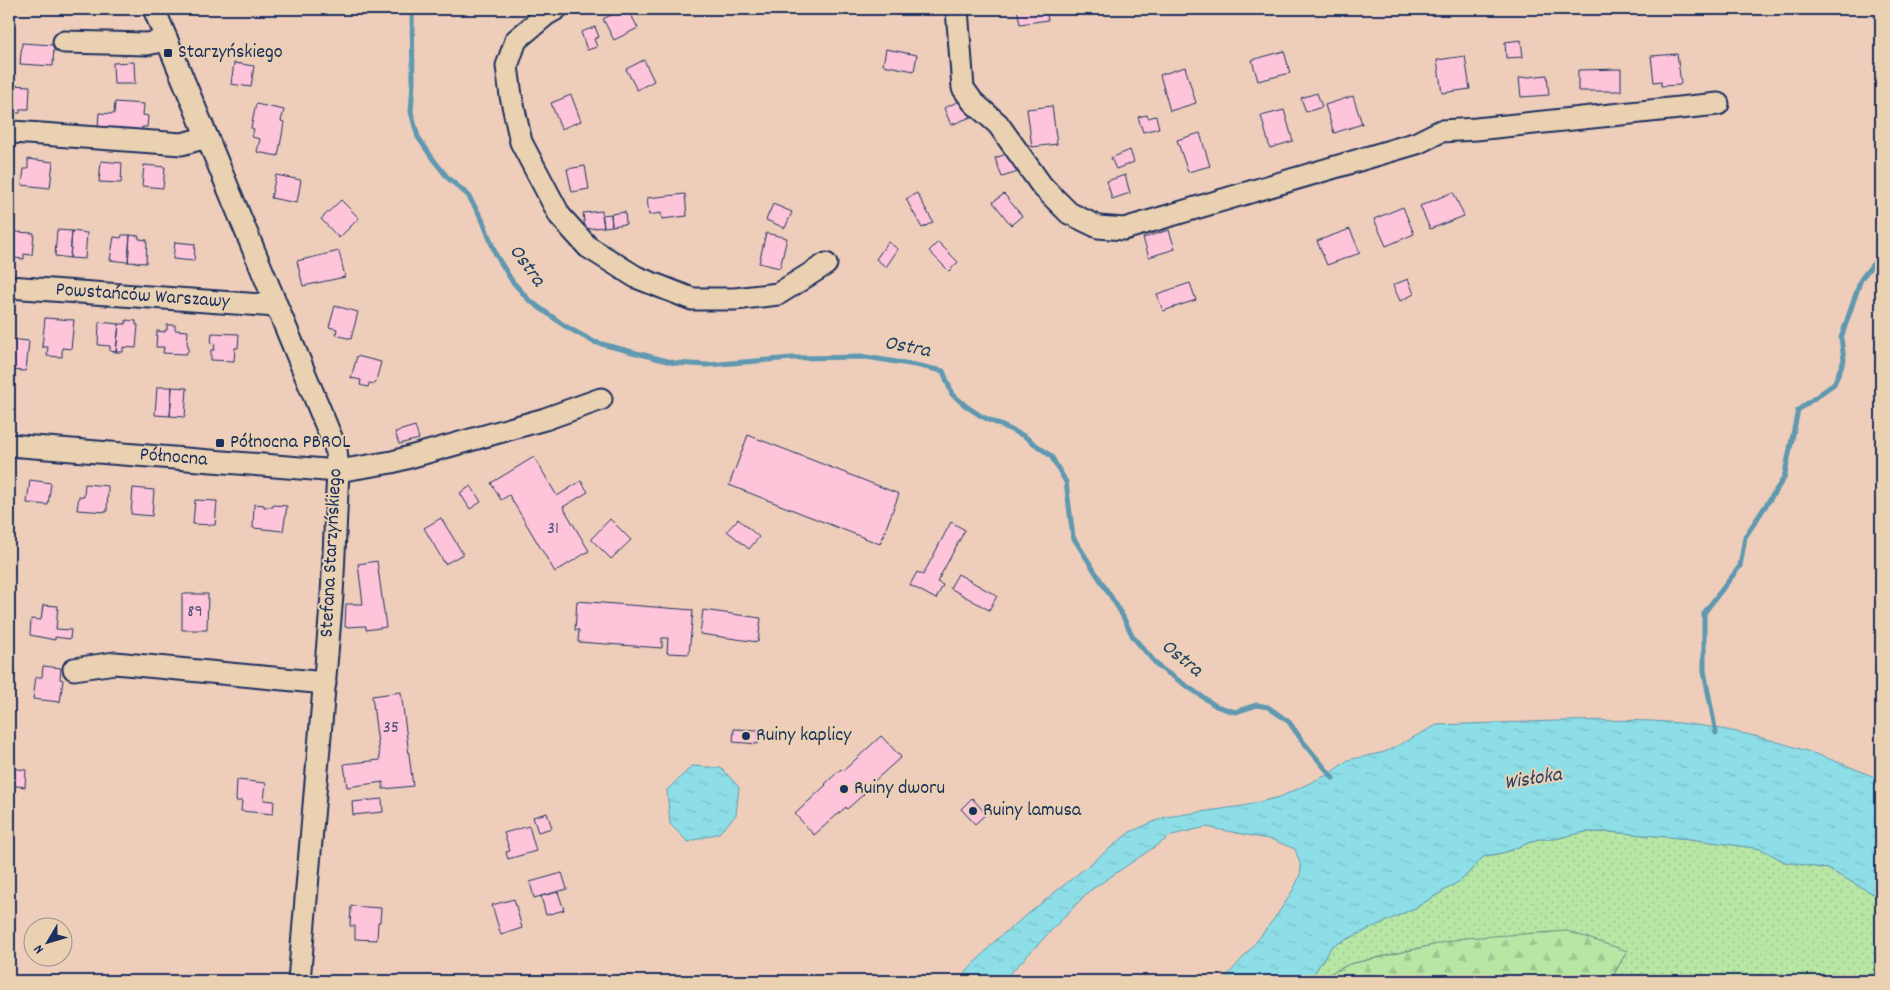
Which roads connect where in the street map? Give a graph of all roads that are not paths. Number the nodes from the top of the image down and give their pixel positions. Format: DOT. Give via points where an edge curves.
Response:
graph roads {
  1 [pos="154,9"];
  2 [pos="957,9"];
  3 [pos="551,11"];
  4 [pos="167,40"];
  5 [pos="64,42"];
  6 [pos="1718,104"];
  7 [pos="12,132"];
  8 [pos="207,137"];
  9 [pos="826,264"];
  10 [pos="9,287"];
  11 [pos="276,306"];
  12 [pos="601,398"];
  13 [pos="9,445"];
  14 [pos="338,471"];
  15 [pos="74,669"];
  16 [pos="325,683"];
  17 [pos="299,981"];
  1 -- 4 [label="street, Stefana Starzyńskiego"];
  2 -- 6 [label="street" via="963,88 973,102 998,124 1042,186 1069,213 1098,227 1124,229 1225,201 1417,143 1442,131"];
  3 -- 9 [label="street" via="516,40 508,66 511,96 521,142 560,216 588,247 636,277 692,299 778,294"];
  4 -- 5 [label="street" via="146,44"];
  4 -- 8 [label="street, Stefana Starzyńskiego"];
  7 -- 8 [label="street" via="182,144"];
  8 -- 11 [label="street, Stefana Starzyńskiego"];
  10 -- 11 [label="street, Powstańców Warszawy"];
  11 -- 14 [label="street, Stefana Starzyńskiego" via="336,450"];
  12 -- 14 [label="street, Północna" via="545,420 392,462"];
  13 -- 14 [label="street, Północna"];
  14 -- 16 [label="street, Stefana Starzyńskiego"];
  15 -- 16 [label="street" via="114,663"];
  16 -- 17 [label="street, Stefana Starzyńskiego"];
}
